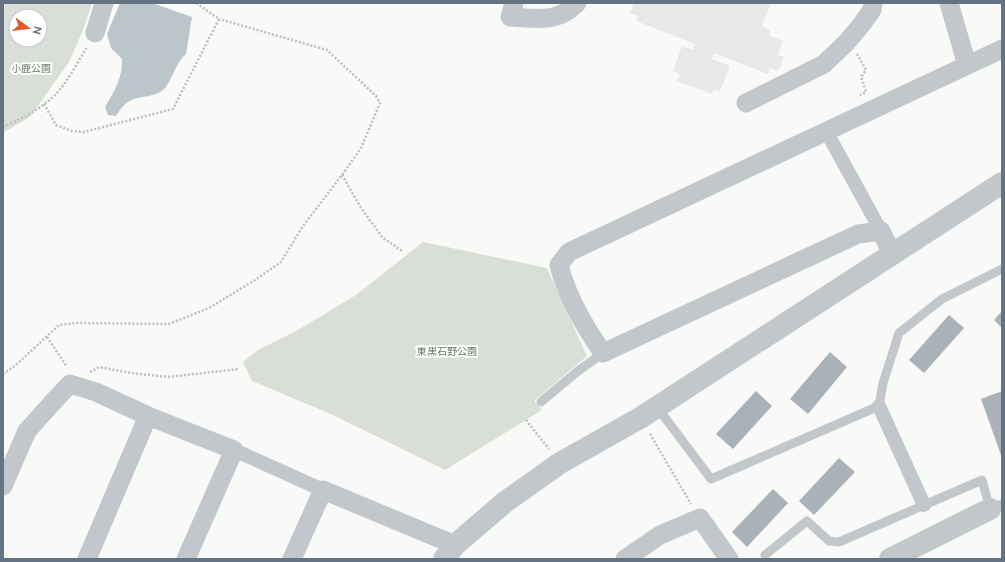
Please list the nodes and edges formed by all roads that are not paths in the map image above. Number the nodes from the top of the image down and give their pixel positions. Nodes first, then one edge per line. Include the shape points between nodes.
1 (104, 3) edge
2 (514, 3) edge
3 (577, 3) edge
4 (873, 3) edge
5 (949, 3) edge
6 (95, 32) road end
7 (1002, 49) edge
8 (967, 65) junction
9 (746, 103) dead end
10 (826, 131) junction
11 (1002, 183) edge
12 (881, 231) junction
13 (892, 254) junction
14 (1002, 269) edge
15 (603, 353) junction
16 (541, 402) dead end
17 (879, 406) junction
18 (649, 412) junction
19 (148, 416) junction
20 (234, 450) junction
21 (3, 486) edge
22 (323, 490) junction
23 (924, 505) junction
24 (996, 506) edge
25 (449, 552) edge
26 (765, 555) dead end
27 (87, 559) edge
28 (186, 559) edge
29 (292, 559) edge
30 (625, 559) edge
31 (729, 559) edge
32 (890, 559) edge

1 - 6 street
2 - 3 street via 510,17 553,18 569,11
4 - 9 street via 872,10 846,43 824,64
5 - 8 street
7 - 8 street
8 - 10 street
10 - 12 street
10 - 15 street via 569,252 559,265 564,284 586,328
11 - 13 street
12 - 13 street
12 - 15 street via 858,234
13 - 18 street
14 - 17 lane via 942,299 899,333 883,383
15 - 16 lane
17 - 18 lane via 711,479
17 - 23 street
18 - 25 street via 560,463 505,502
19 - 20 street
19 - 21 street via 96,392 70,384 27,431
19 - 27 street
20 - 22 street
20 - 28 street
22 - 25 street
22 - 29 street
23 - 24 lane via 982,480
23 - 26 lane via 839,542 829,541 807,521
24 - 32 street
30 - 31 street via 660,535 700,518

